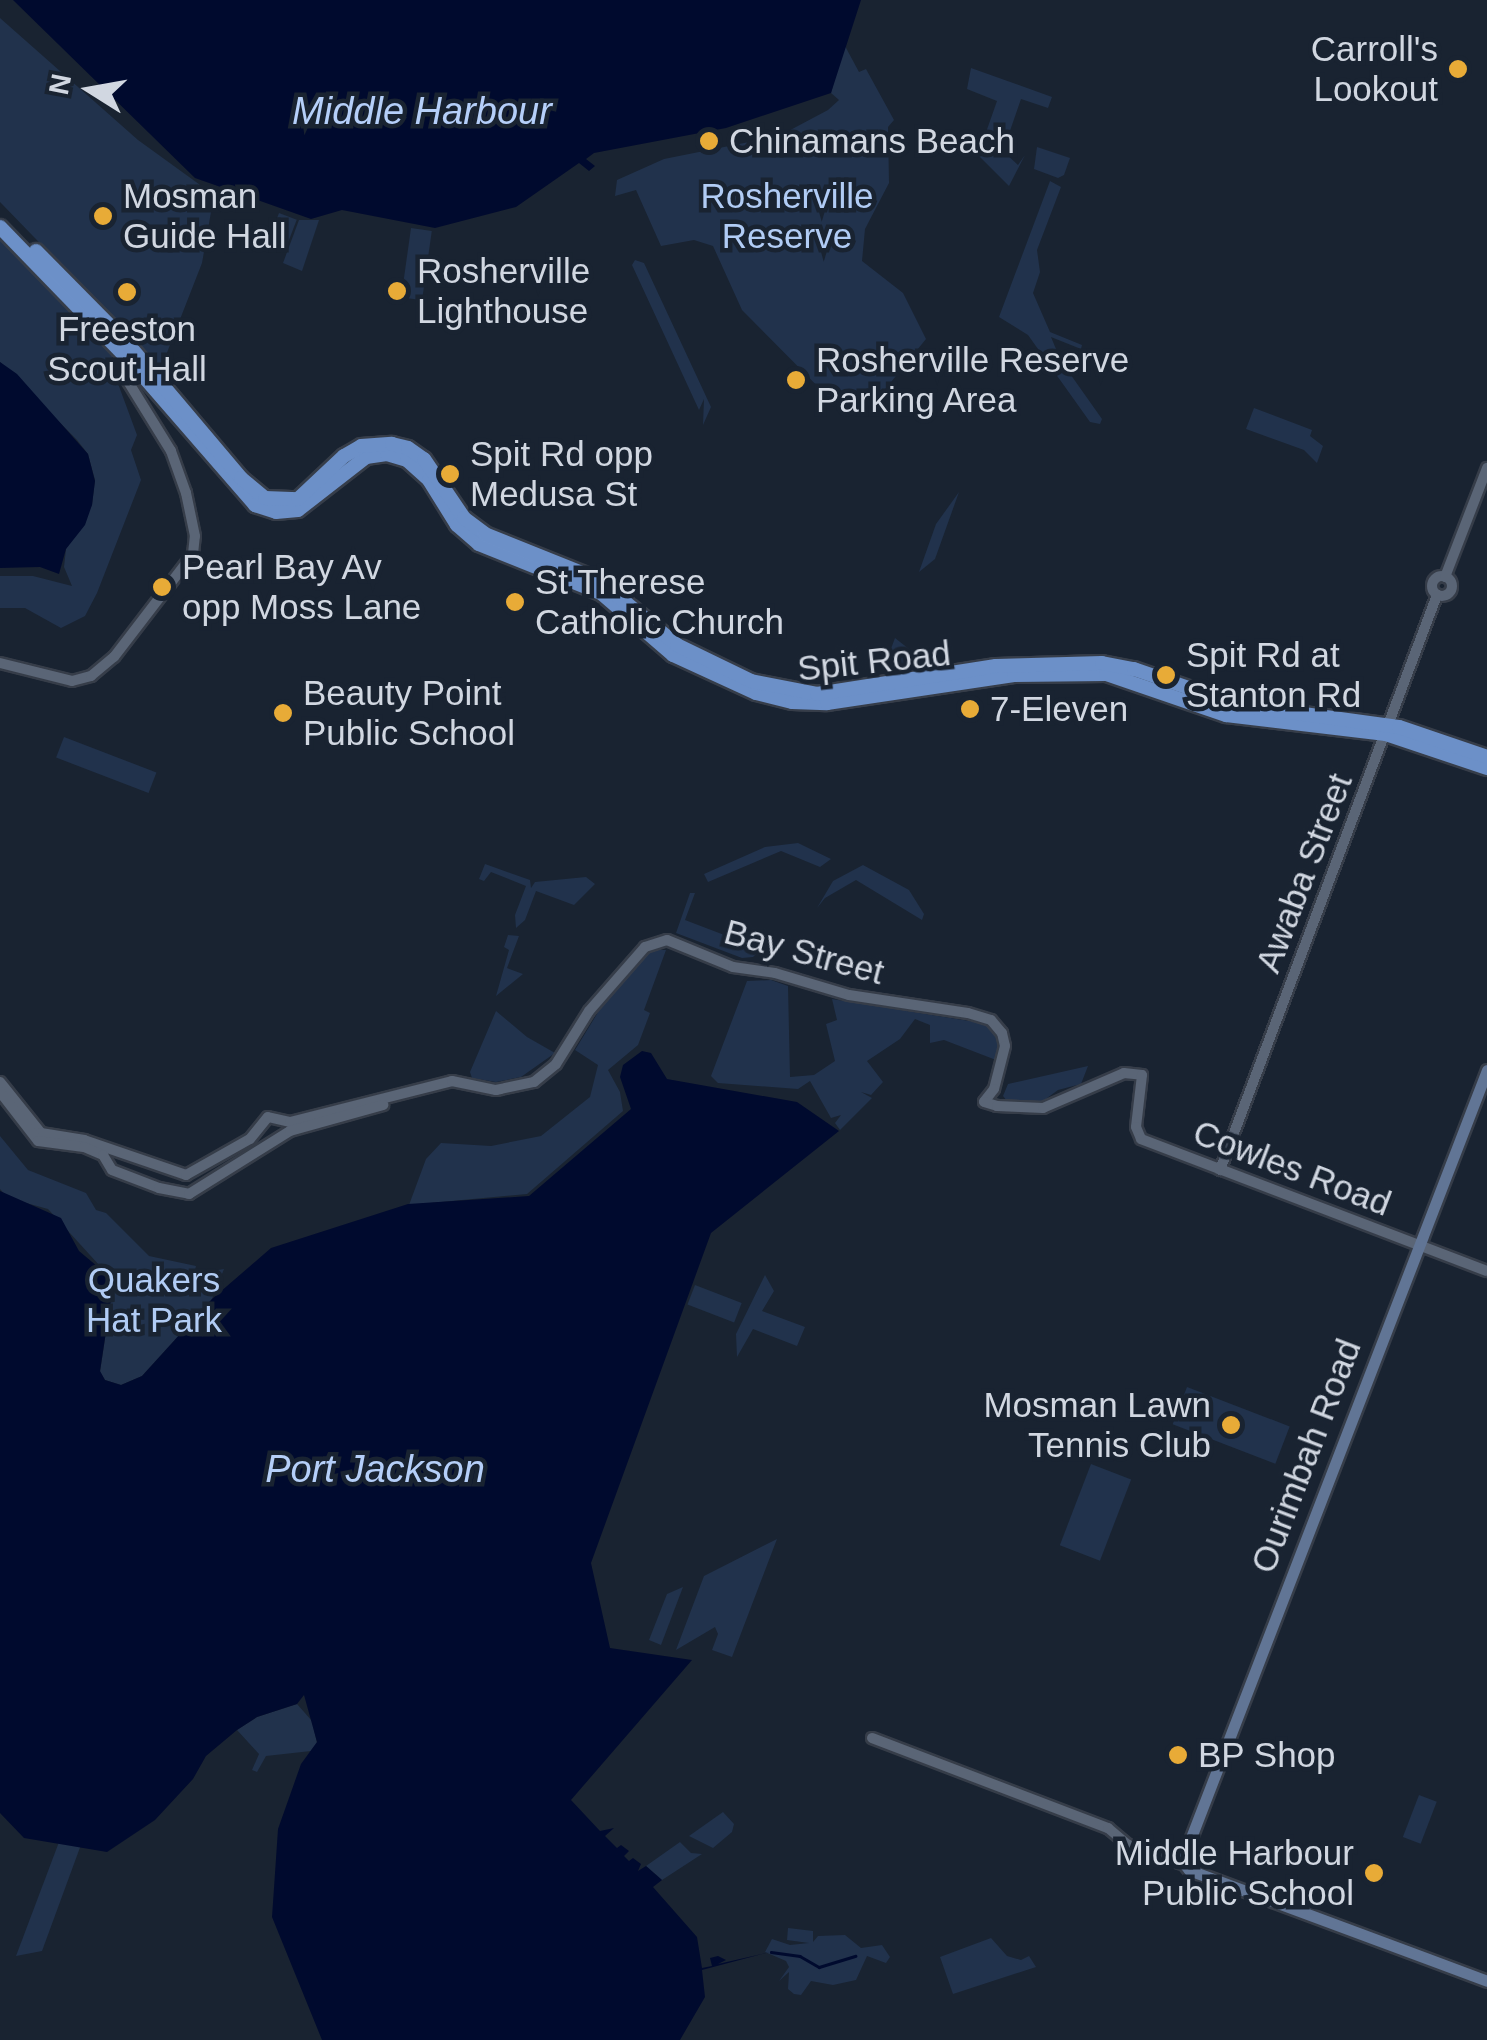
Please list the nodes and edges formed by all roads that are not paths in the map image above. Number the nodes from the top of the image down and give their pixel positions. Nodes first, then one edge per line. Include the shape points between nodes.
1 (0, 215) edge
2 (0, 227) edge
3 (130, 361) junction
4 (1487, 468) edge
5 (0, 663) edge
6 (1388, 729) junction
7 (1487, 757) edge
8 (1487, 768) edge
9 (1487, 1070) edge
10 (1142, 1074) joint
11 (0, 1082) edge
12 (460, 1083) junction
13 (0, 1092) edge
14 (1220, 1170) junction
15 (1418, 1245) junction
16 (1487, 1271) edge
17 (872, 1738) dead end
18 (1182, 1864) junction
19 (1487, 1982) edge

1 - 6 highway, Spit Road via 127,343 256,492 276,501 298,498 356,448 408,448 485,534 597,579 678,645 750,681 818,694 996,666 1102,664 1134,668 1250,708
2 - 3 highway, Spit Road
3 - 5 street via 126,378 171,452 186,493 193,554 101,670 72,681
3 - 6 highway, Spit Road via 255,505 298,510 366,456 406,460 479,544 601,593 674,655 756,693 827,703 1006,676 1095,673 1128,678 1226,715
4 - 6 street, Awaba Street via 1444,577 1450,590 1438,595
6 - 7 highway, Spit Road
6 - 8 highway, Spit Road
6 - 14 street, Awaba Street
9 - 15 main road, Ourimbah Road
10 - 12 street, Bay Street via 1127,1072 1043,1108 984,1102 994,1089 1004,1046 991,1020 732,968 667,940 645,946 589,1011 556,1064 534,1082 496,1090
10 - 14 street, Cowles Road via 1138,1136
11 - 12 street, Bay Street via 41,1133 84,1140 186,1175 250,1139 268,1117 290,1122
12 - 13 street, Bay Street via 290,1131 189,1194 112,1170 103,1154 84,1147 38,1141
14 - 15 street, Cowles Road
15 - 16 street, Cowles Road
15 - 18 main road, Ourimbah Road
17 - 18 street via 1108,1828 1128,1845
18 - 19 main road

